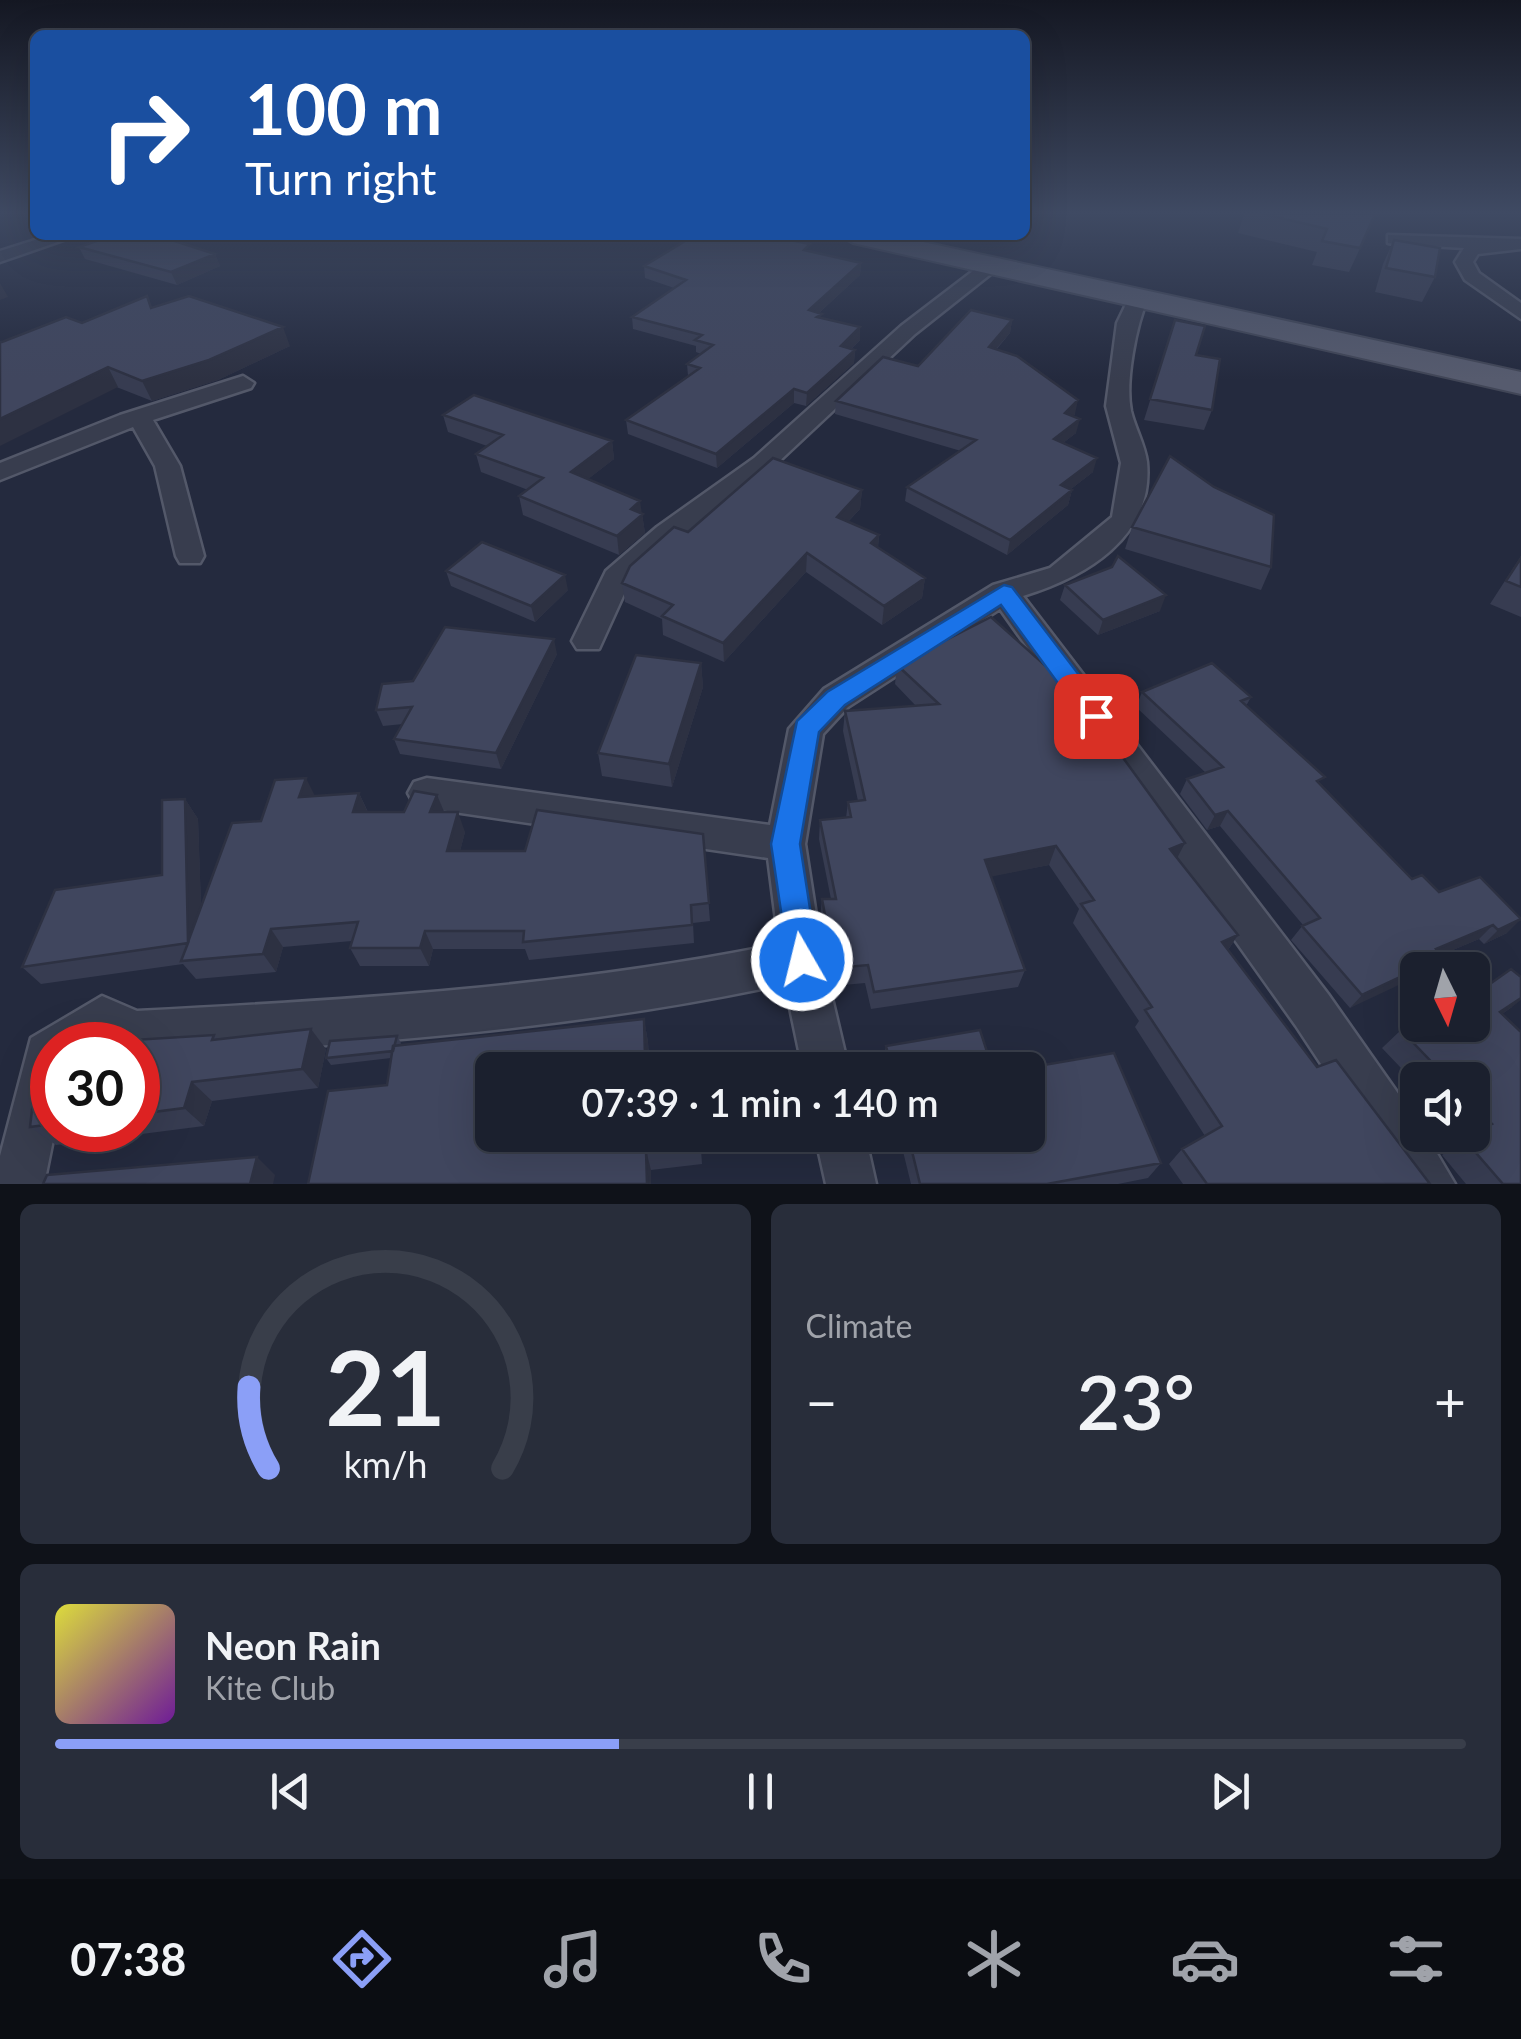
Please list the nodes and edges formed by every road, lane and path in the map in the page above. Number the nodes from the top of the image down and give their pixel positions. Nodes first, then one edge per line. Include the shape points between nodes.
1 (988, 269) edge
2 (1013, 269) edge
3 (1468, 269) edge
4 (1138, 298) junction
5 (1521, 313) edge
6 (243, 383) dead end
7 (1521, 383) edge
8 (138, 418) junction
9 (0, 472) edge
10 (190, 556) dead end
11 (1004, 592) junction
12 (588, 640) dead end
13 (427, 793) edge
14 (786, 844) junction
15 (802, 960) junction
16 (160, 1032) edge
17 (822, 1052) edge
18 (30, 1136) edge
19 (843, 1152) edge
20 (20, 1184) edge
21 (850, 1184) edge
22 (1430, 1184) edge

1 - 12 street via 908,330 763,463 616,578
2 - 4 main road
3 - 5 street
4 - 7 main road
4 - 11 street via 1127,323 1118,406 1134,463 1125,519 1060,575
6 - 8 street
8 - 9 street
8 - 10 street via 161,441 170,464 178,531
11 - 14 street via 836,698 806,728
11 - 22 street via 1312,1010
13 - 14 street
14 - 15 street
15 - 16 street via 706,982 488,1010
15 - 17 street
18 - 20 street
19 - 21 street

